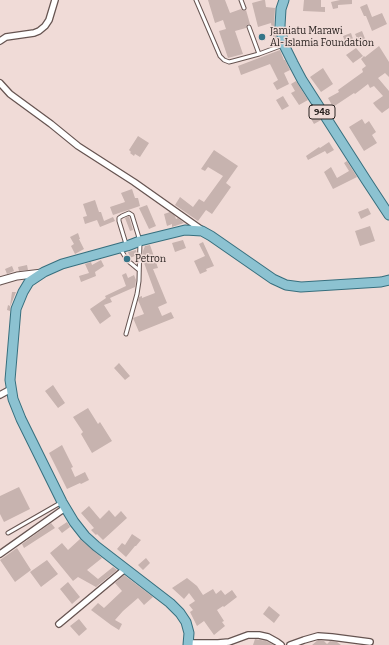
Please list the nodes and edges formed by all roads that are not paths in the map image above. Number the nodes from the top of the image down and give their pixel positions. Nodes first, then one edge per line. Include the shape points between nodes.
1 (56, 0) edge
2 (196, 0) edge
3 (241, 0) edge
4 (284, 0) edge
5 (244, 8) dead end
6 (249, 26) dead end
7 (0, 41) edge
8 (284, 45) junction
9 (259, 54) junction
10 (0, 83) edge
11 (389, 215) edge
12 (202, 231) junction
13 (140, 241) junction
14 (124, 247) junction
15 (138, 270) junction
16 (44, 272) junction
17 (389, 280) edge
18 (0, 281) edge
19 (126, 334) dead end
20 (11, 389) junction
21 (0, 394) edge
22 (63, 505) junction
23 (8, 533) dead end
24 (0, 554) edge
25 (125, 569) junction
26 (59, 624) dead end
27 (370, 642) dead end
28 (189, 644) edge
29 (281, 645) edge
30 (290, 645) edge

1 - 7 street via 49,20 40,31 6,37
2 - 9 lane via 224,60 233,62
3 - 5 lane
4 - 8 main road, 948 via 280,26
6 - 9 lane
8 - 9 lane
8 - 11 main road, 948 via 302,80
10 - 12 street via 10,94 78,146
12 - 13 main road via 185,230
12 - 17 main road via 286,285 301,287
13 - 14 main road
13 - 14 lane via 132,214 120,216
13 - 15 lane
14 - 15 lane via 127,260
14 - 16 main road via 62,264
15 - 19 lane via 138,288
16 - 18 street
16 - 20 main road via 29,282 16,309
20 - 21 street
20 - 22 main road via 21,419
22 - 23 lane
22 - 24 street
22 - 25 main road via 85,536
25 - 26 street
25 - 28 main road via 180,613 186,622
27 - 30 street via 318,636
28 - 29 street via 228,642 248,635 259,635

